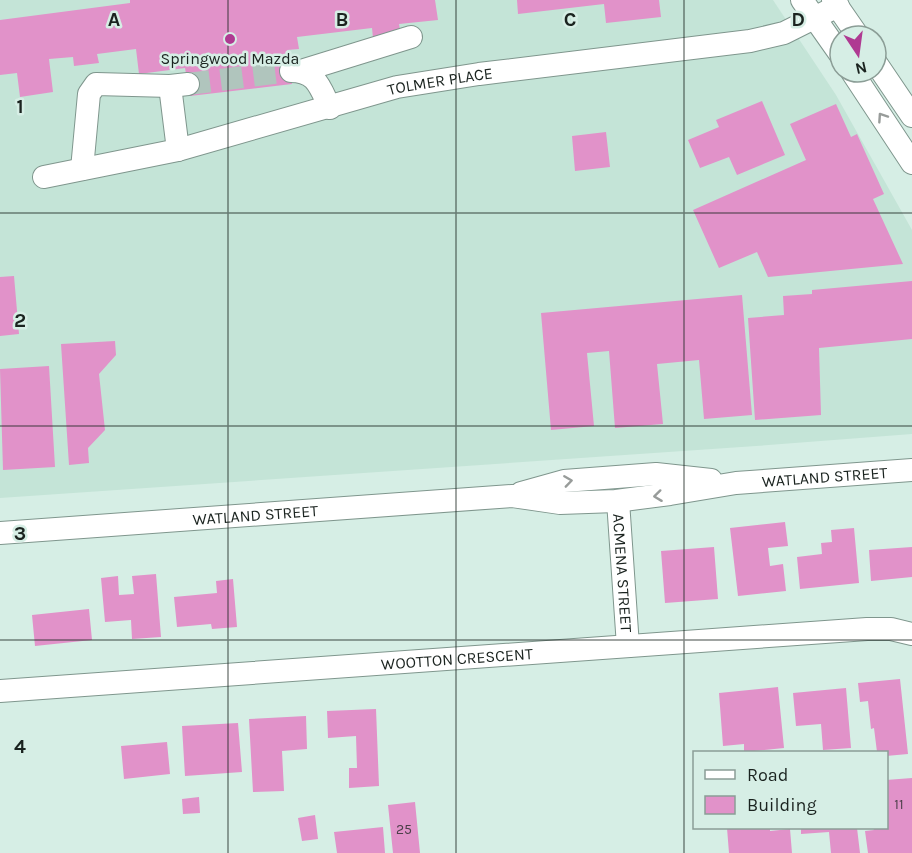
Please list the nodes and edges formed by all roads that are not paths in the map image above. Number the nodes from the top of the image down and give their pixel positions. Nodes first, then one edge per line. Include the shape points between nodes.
1 (836, 3) edge
2 (808, 8) edge
3 (850, 24) edge
4 (411, 37) dead end
5 (828, 37) edge
6 (888, 81) edge
7 (860, 84) edge
8 (330, 108) junction
9 (912, 116) edge
10 (178, 150) junction
11 (912, 163) edge
12 (82, 170) junction
13 (44, 177) dead end
14 (912, 470) edge
15 (736, 483) junction
16 (512, 496) junction
17 (618, 501) junction
18 (0, 533) edge
19 (912, 634) edge
20 (628, 646) junction
21 (0, 691) edge

1 - 2 street, TOLMER PLACE
1 - 3 street
2 - 5 street
2 - 8 street, TOLMER PLACE via 784,33 750,41 397,87
4 - 8 street via 296,71 316,78
6 - 9 street
11 -> 7 street
8 - 10 street, TOLMER PLACE
10 - 12 street, TOLMER PLACE
10 - 12 street via 179,85 96,84 89,94
12 - 13 street, TOLMER PLACE
14 - 15 street, WATLAND STREET
16 -> 15 street, WATLAND STREET via 564,481 656,474
15 -> 17 street, WATLAND STREET
16 - 17 street, WATLAND STREET via 560,502
16 - 18 street, WATLAND STREET
17 - 20 street, ACMENA STREET
19 - 20 street, WOOTTON CRESCENT via 867,629
20 - 21 street, WOOTTON CRESCENT

